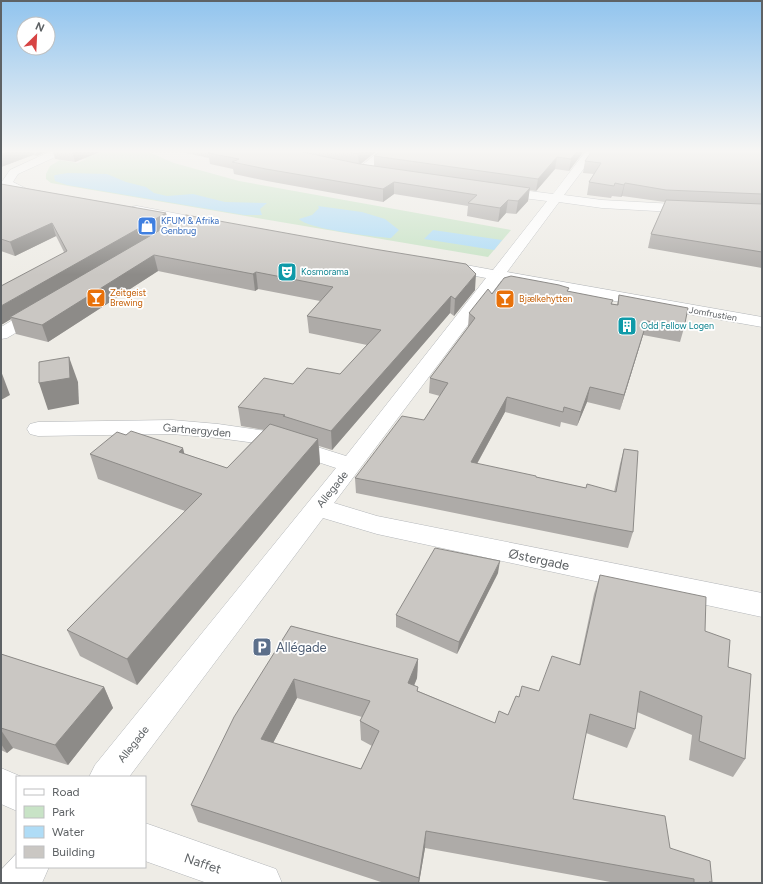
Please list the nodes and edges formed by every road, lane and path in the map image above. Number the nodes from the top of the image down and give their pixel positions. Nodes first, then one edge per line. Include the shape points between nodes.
1 (27, 192) edge
2 (46, 192) edge
3 (511, 192) edge
4 (560, 192) edge
5 (555, 199) junction
6 (123, 208) edge
7 (702, 210) edge
8 (192, 220) junction
9 (223, 226) edge
10 (171, 232) edge
11 (427, 263) edge
12 (497, 276) junction
13 (56, 302) edge
14 (762, 322) edge
15 (1, 334) edge
16 (38, 429) dead end
17 (351, 465) junction
18 (317, 507) junction
19 (762, 605) edge
20 (108, 776) edge
21 (1, 786) edge
22 (16, 792) edge
23 (146, 842) edge
24 (29, 868) edge
25 (16, 883) edge
26 (262, 883) edge

1 - 2 street via 49,194
3 - 5 street
4 - 5 street, Allegade
5 - 7 street via 634,207
5 - 12 street, Allegade
6 - 8 street
8 - 9 street
8 - 10 street
11 - 12 street, Jomfrustien
12 - 14 street, Jomfrustien
12 - 17 street, Allegade
13 - 15 street
16 - 17 street, Gartnergyden via 172,427 218,431 266,438
17 - 18 street, Allegade
18 - 19 street, Østergade via 377,525
18 - 20 street, Allegade
21 - 22 street
23 - 26 street, Naffet
24 - 25 street

